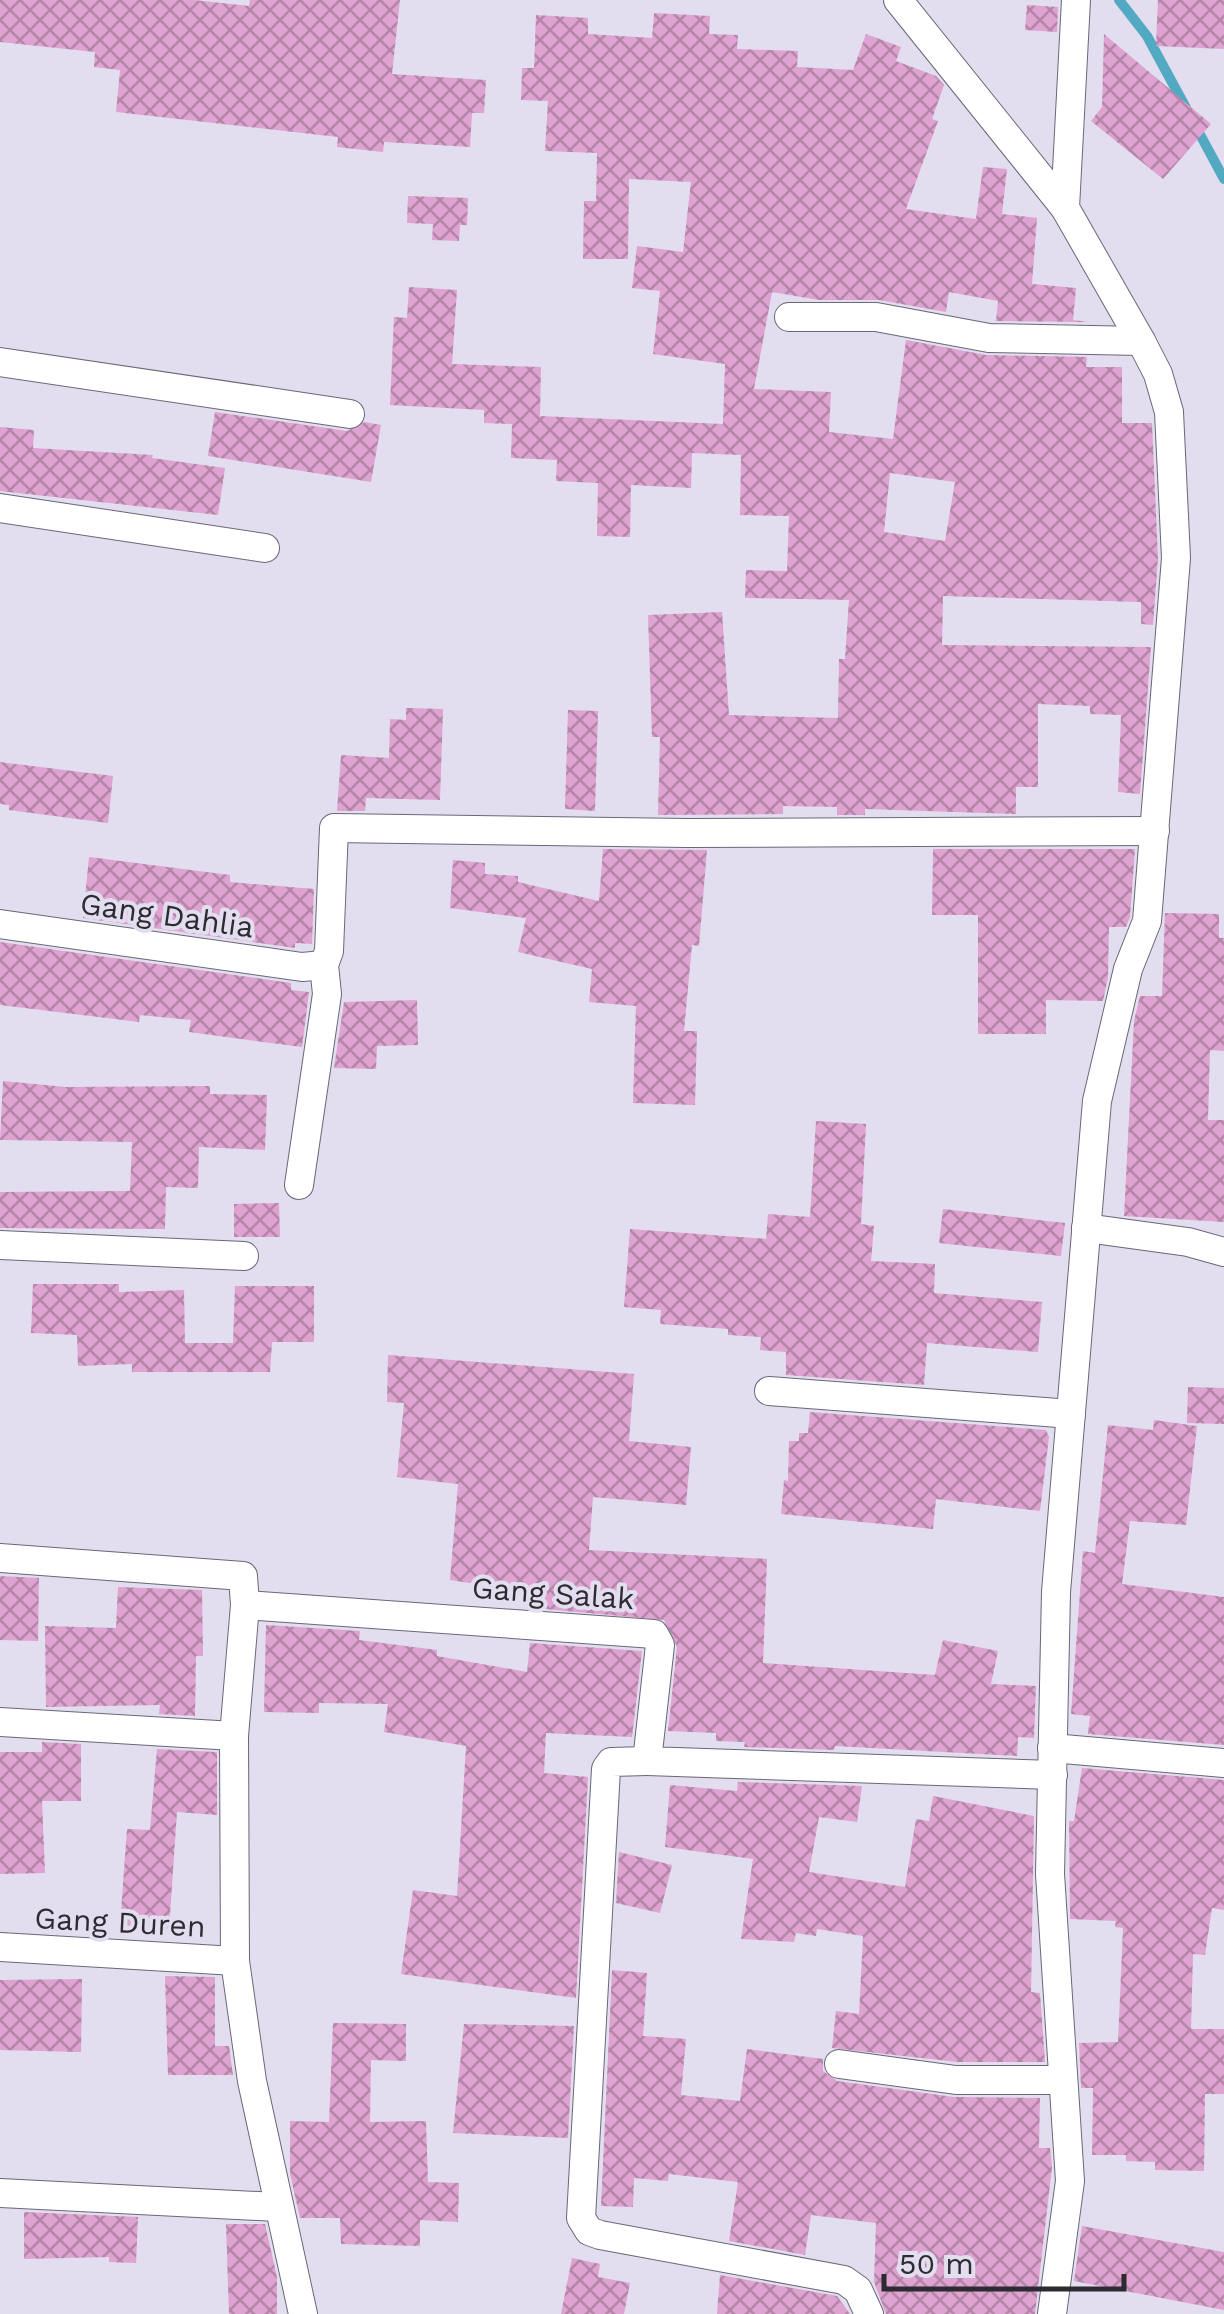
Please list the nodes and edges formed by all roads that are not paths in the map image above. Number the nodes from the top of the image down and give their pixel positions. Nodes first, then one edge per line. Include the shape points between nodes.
1 (898, 0) edge
2 (1076, 0) edge
3 (1066, 208) junction
4 (788, 317) dead end
5 (1141, 341) junction
6 (0, 362) edge
7 (350, 414) dead end
8 (0, 508) edge
9 (265, 548) dead end
10 (1155, 831) junction
11 (0, 924) edge
12 (324, 965) junction
13 (299, 1185) dead end
14 (1086, 1228) junction
15 (0, 1245) edge
16 (1224, 1252) edge
17 (244, 1256) dead end
18 (770, 1391) dead end
19 (1071, 1414) junction
20 (0, 1558) edge
21 (245, 1605) junction
22 (0, 1722) edge
23 (234, 1736) junction
24 (647, 1761) junction
25 (1052, 1761) junction
26 (1224, 1762) edge
27 (0, 1947) edge
28 (235, 1962) junction
29 (839, 2064) dead end
30 (1062, 2080) junction
31 (0, 2192) edge
32 (277, 2207) junction
33 (303, 2314) edge
34 (869, 2314) edge
35 (1052, 2314) edge

1 - 3 street
2 - 3 street
3 - 5 street
4 - 5 street via 876,317 989,338
5 - 10 street via 1169,412 1176,558
6 - 7 street
8 - 9 street
10 - 12 street via 342,826 332,838
10 - 14 street via 1147,921 1128,969 1097,1102
11 - 12 street, Gang Dahlia
12 - 13 street via 327,994
14 - 16 street
14 - 19 street
15 - 17 street
18 - 19 street
19 - 25 street via 1056,1592
20 - 21 street via 230,1571 243,1576
21 - 23 street
21 - 24 street, Gang Salak via 654,1634 660,1644
22 - 23 street
23 - 28 street
24 - 25 street
24 - 34 street via 611,1762 606,1769 582,2218 600,2236 844,2280 858,2290
25 - 26 street
25 - 30 street via 1050,1874
27 - 28 street, Gang Duren
28 - 32 street
29 - 30 street via 956,2080
30 - 35 street via 1070,2181
31 - 32 street
32 - 33 street

